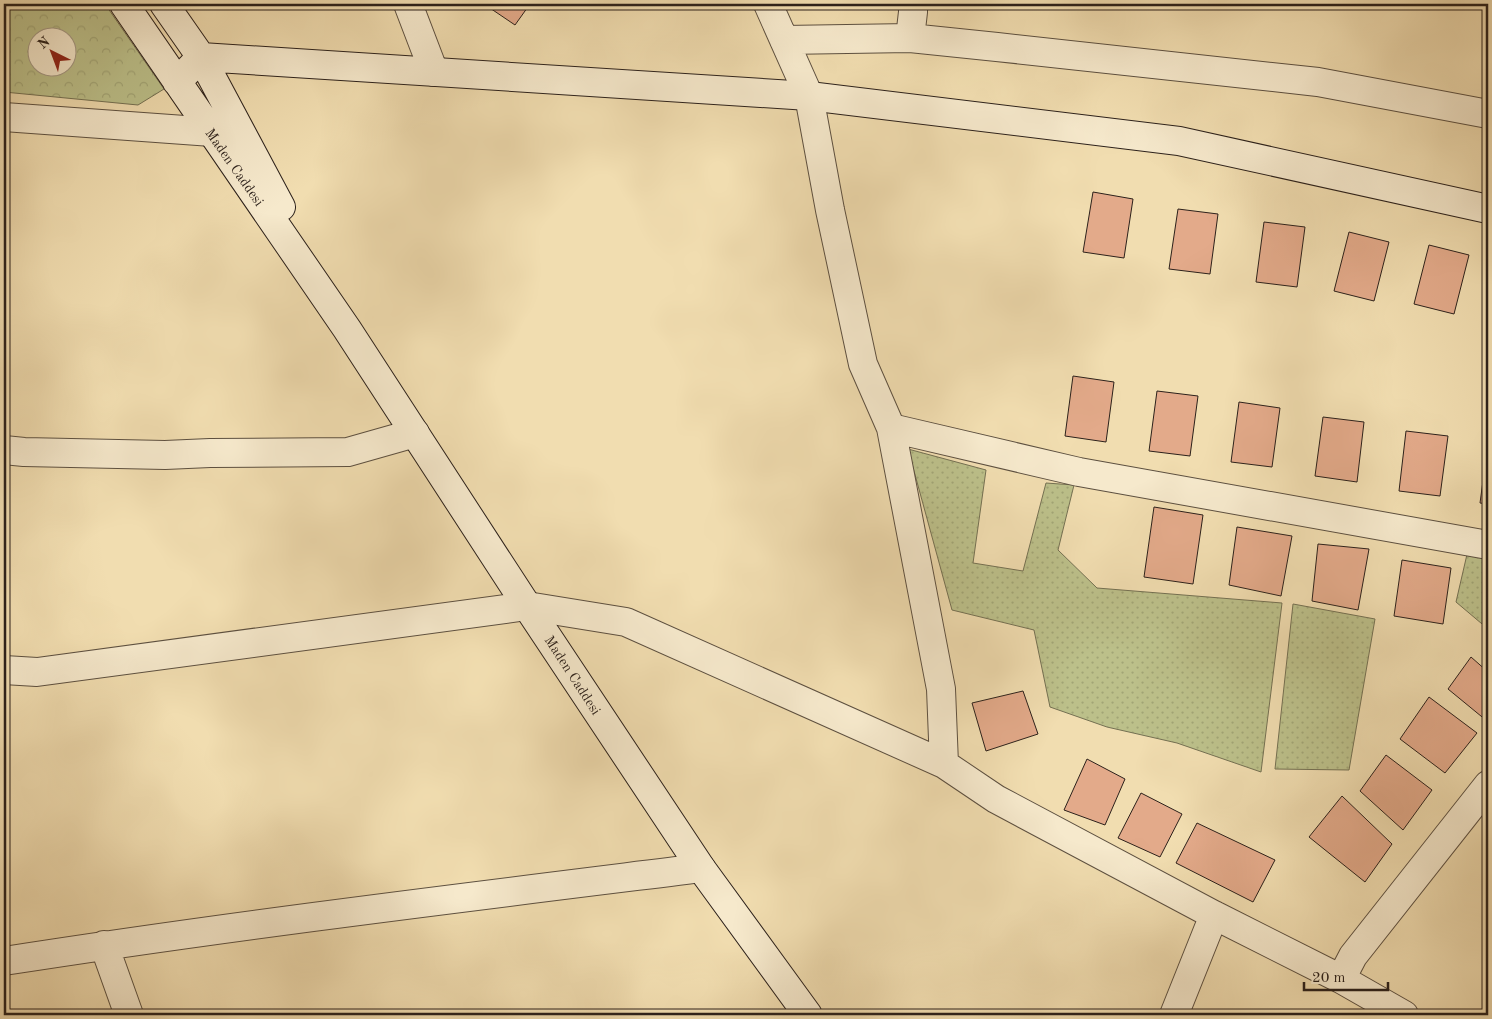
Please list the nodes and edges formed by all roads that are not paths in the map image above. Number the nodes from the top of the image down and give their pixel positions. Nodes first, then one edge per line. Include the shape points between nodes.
1 (124, 4) edge
2 (164, 4) edge
3 (408, 4) edge
4 (768, 4) edge
5 (913, 4) edge
6 (910, 38) junction
7 (784, 40) junction
8 (201, 57) junction
9 (434, 72) junction
10 (177, 82) junction
11 (809, 96) junction
12 (1488, 114) edge
13 (4, 117) edge
14 (212, 132) junction
15 (1488, 209) edge
16 (347, 329) junction
17 (891, 428) junction
18 (414, 433) junction
19 (4, 450) edge
20 (1488, 545) edge
21 (527, 606) junction
22 (4, 670) edge
23 (944, 764) junction
24 (1488, 785) edge
25 (701, 868) junction
26 (1214, 915) junction
27 (104, 946) junction
28 (4, 962) edge
29 (1341, 979) junction
30 (129, 1015) edge
31 (808, 1015) edge
32 (1174, 1015) edge
33 (1404, 1015) edge

1 - 10 street, Maden Caddesi
2 - 8 street, Maden Caddesi
3 - 9 street
4 - 7 street
5 - 6 street
6 - 7 street
6 - 12 street via 1318,82
7 - 11 street
8 - 9 street
8 - 10 street
8 - 16 street, Maden Caddesi
9 - 11 street
10 - 14 street, Maden Caddesi
11 - 15 street via 1179,141
11 - 17 street via 863,364
13 - 14 street
14 - 16 street, Maden Caddesi
16 - 18 street, Maden Caddesi
17 - 20 street via 1079,472
17 - 23 street via 941,690
18 - 19 street via 348,452 165,455
18 - 21 street, Maden Caddesi
21 - 22 street via 37,672
21 - 23 street via 626,622
21 - 25 street, Maden Caddesi
23 - 26 street via 996,799
24 - 29 street via 1353,956
25 - 27 street
25 - 31 street, Maden Caddesi
26 - 29 street
26 - 32 street
27 - 28 street
27 - 30 street
29 - 33 street

